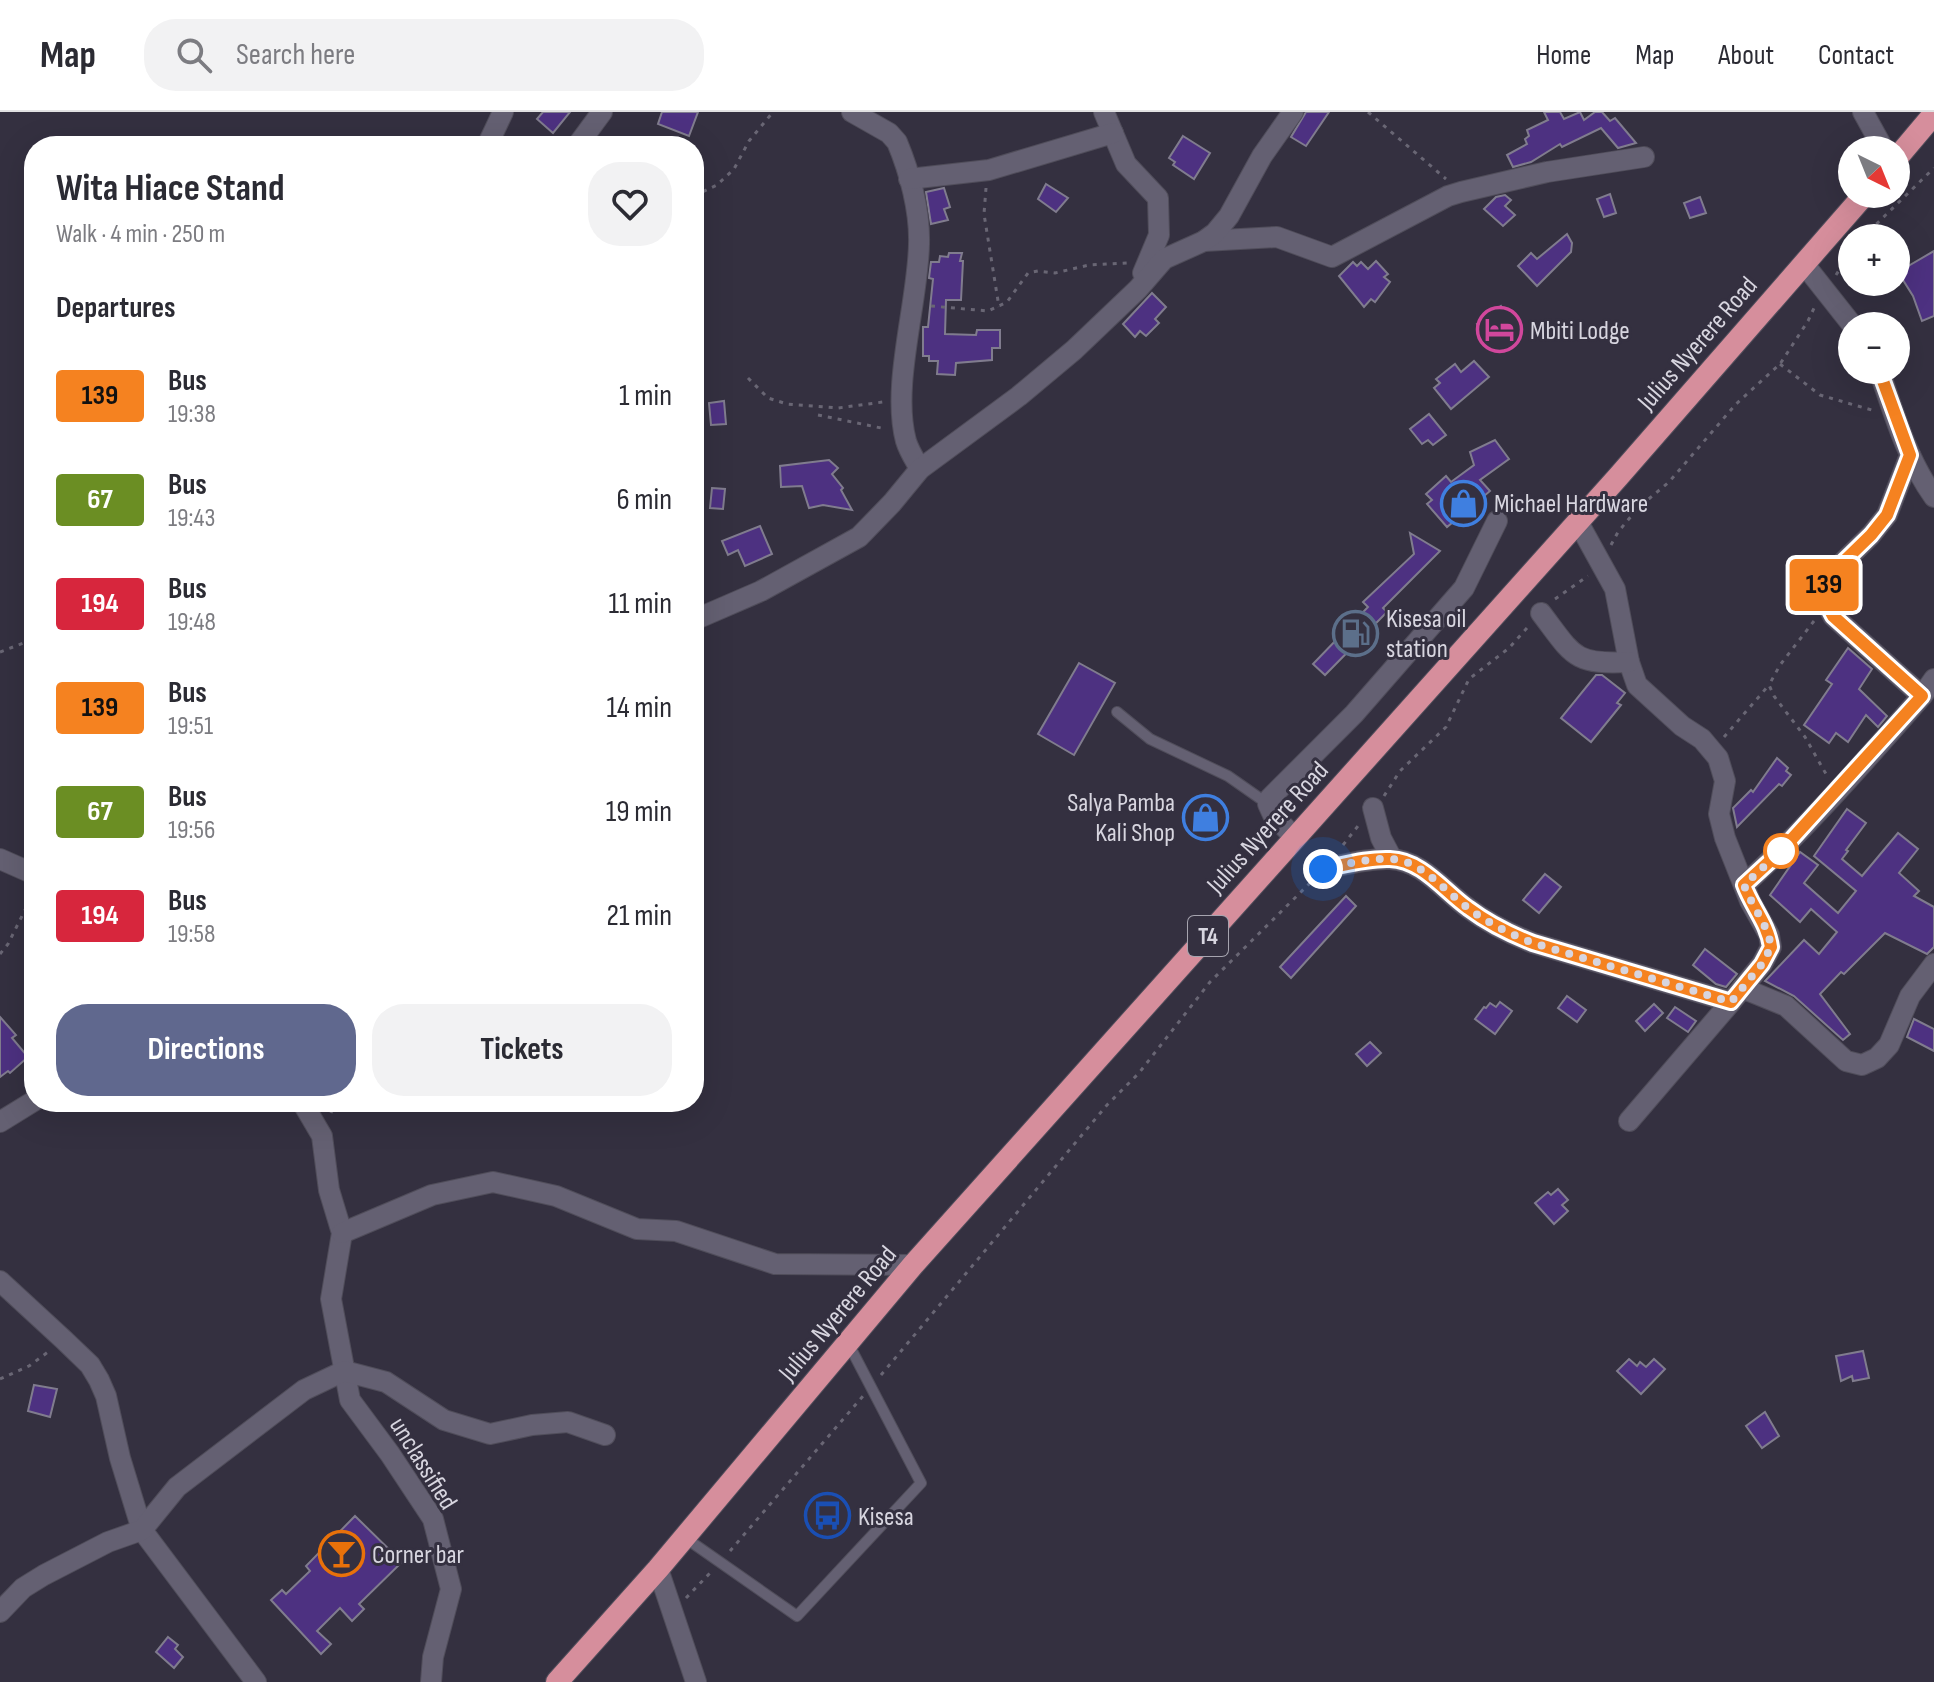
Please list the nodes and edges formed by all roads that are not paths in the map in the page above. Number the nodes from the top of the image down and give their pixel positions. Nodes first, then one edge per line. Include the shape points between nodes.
1 (503, 112) edge
2 (602, 112) edge
3 (852, 112) edge
4 (1104, 112) edge
5 (1293, 112) edge
6 (1863, 112) edge
7 (1934, 114) edge
8 (1113, 133) junction
9 (492, 136) edge
10 (584, 136) edge
11 (1876, 136) edge
12 (1910, 142) edge
13 (1644, 157) dead end
14 (909, 179) junction
15 (1853, 208) edge
16 (1204, 241) junction
17 (1804, 264) junction
18 (1138, 289) junction
19 (1842, 312) edge
20 (1884, 384) edge
21 (1910, 455) junction
22 (920, 469) junction
23 (1934, 497) edge
24 (1497, 521) dead end
25 (1578, 522) junction
26 (1541, 613) dead end
27 (704, 616) edge
28 (1629, 662) junction
29 (1928, 688) edge
30 (1117, 712) dead end
31 (1268, 804) junction
32 (1373, 808) road end
33 (1295, 838) junction
34 (0, 859) edge
35 (1392, 859) junction
36 (1323, 869) road end
37 (24, 870) edge
38 (1744, 885) junction
39 (1934, 964) edge
40 (1737, 995) junction
41 (24, 1107) edge
42 (308, 1112) edge
43 (1629, 1121) dead end
44 (0, 1122) edge
45 (342, 1233) junction
46 (913, 1265) junction
47 (0, 1281) edge
48 (848, 1343) junction
49 (344, 1371) junction
50 (605, 1435) dead end
51 (142, 1530) junction
52 (684, 1537) junction
53 (658, 1569) junction
54 (0, 1612) edge
55 (256, 1682) edge
56 (431, 1682) edge
57 (557, 1682) edge
58 (696, 1682) edge

1 - 9 street
2 - 10 street
3 - 14 street via 897,142
4 - 8 street
5 - 16 street via 1229,216
6 - 11 street
7 - 12 highway
8 - 14 street via 989,170
8 - 18 street via 1126,164 1158,198 1159,235
13 - 16 street via 1461,192 1332,257 1277,237
14 - 22 street via 919,242 901,410 907,445
15 - 17 highway, Julius Nyerere Road / T4
16 - 18 street via 1164,259
17 - 19 street
17 - 25 highway, Julius Nyerere Road / T4
18 - 22 street via 1019,396
20 - 21 street
21 - 23 street
21 - 29 street via 1887,515 1833,572 1822,595 1833,616
22 - 27 street via 859,537
24 - 31 street via 1464,588
25 - 28 street via 1615,589
25 - 33 highway, Julius Nyerere Road / T4
26 - 28 street via 1572,654 1606,664
28 - 38 street via 1637,685 1650,699 1714,751 1725,781 1719,814
29 - 38 street
30 - 31 lane via 1150,739 1228,776
31 - 33 street
32 - 35 street
33 - 46 highway, Julius Nyerere Road / T4
34 - 37 street
35 - 36 street
35 - 40 street via 1425,872 1507,933
38 - 40 street via 1771,947
39 - 40 street via 1910,996 1889,1045 1862,1065 1846,1061 1786,1006
40 - 43 street
41 - 44 street
42 - 45 street via 322,1136 329,1190
45 - 46 street via 432,1195 493,1182 556,1196 637,1229 676,1231 775,1264
45 - 49 street, unclassified via 331,1299
46 - 48 highway, Julius Nyerere Road / T4
47 - 51 street via 90,1365 106,1396
48 - 52 highway, Julius Nyerere Road / T4
48 - 52 lane via 921,1483 797,1616
49 - 50 street via 386,1382 444,1420 490,1434 568,1422
49 - 51 street via 304,1390 177,1487
49 - 56 street, unclassified via 350,1400 433,1519 451,1589
51 - 54 street via 44,1575
51 - 55 street
52 - 53 highway, Julius Nyerere Road / T4
53 - 57 highway, Julius Nyerere Road / T4
53 - 58 street

